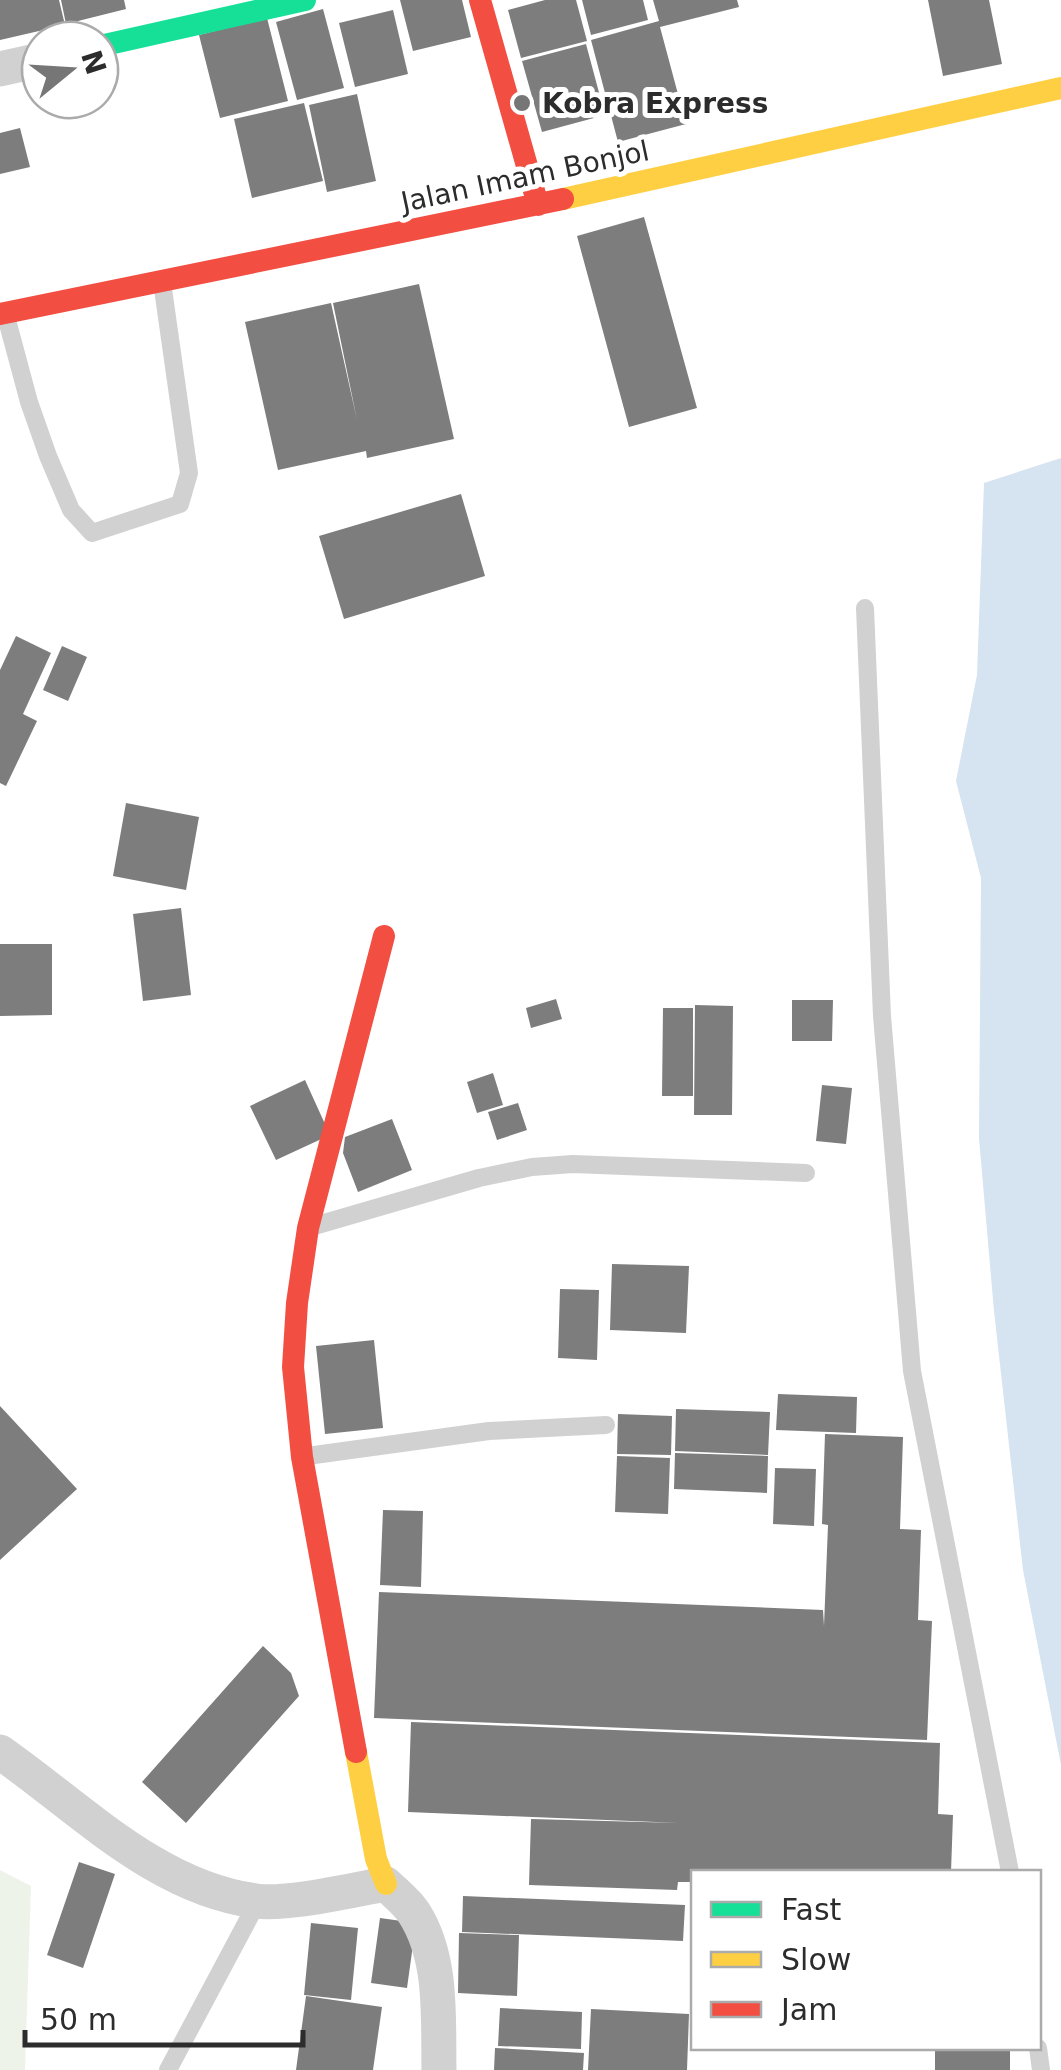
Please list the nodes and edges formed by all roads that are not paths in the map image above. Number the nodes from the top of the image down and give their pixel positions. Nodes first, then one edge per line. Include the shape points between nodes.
1 (305, 0) edge
2 (480, 0) edge
3 (120, 42) edge
4 (1061, 88) edge
5 (538, 205) junction
6 (162, 283) junction
7 (3, 313) edge
8 (864, 608) dead end
9 (384, 936) dead end
10 (806, 1173) dead end
11 (308, 1228) junction
12 (606, 1425) dead end
13 (302, 1457) junction
14 (0, 1752) edge
15 (1010, 1870) edge
16 (386, 1884) junction
17 (258, 1901) junction
18 (168, 2070) edge
19 (439, 2070) edge

1 - 3 street
2 - 5 street
4 - 5 street, Jalan Imam Bonjol
5 - 6 street, Jalan Imam Bonjol
6 - 7 street, Jalan Imam Bonjol
6 - 7 lane via 188,473 180,504 92,534 71,510 48,456
8 - 15 lane via 882,1016 912,1370
9 - 11 street
10 - 11 lane via 532,1168
11 - 13 street via 293,1367
12 - 13 lane via 472,1432
13 - 16 street
14 - 17 street via 152,1864
16 - 17 street
16 - 19 street via 412,1910 429,1942
17 - 18 lane

